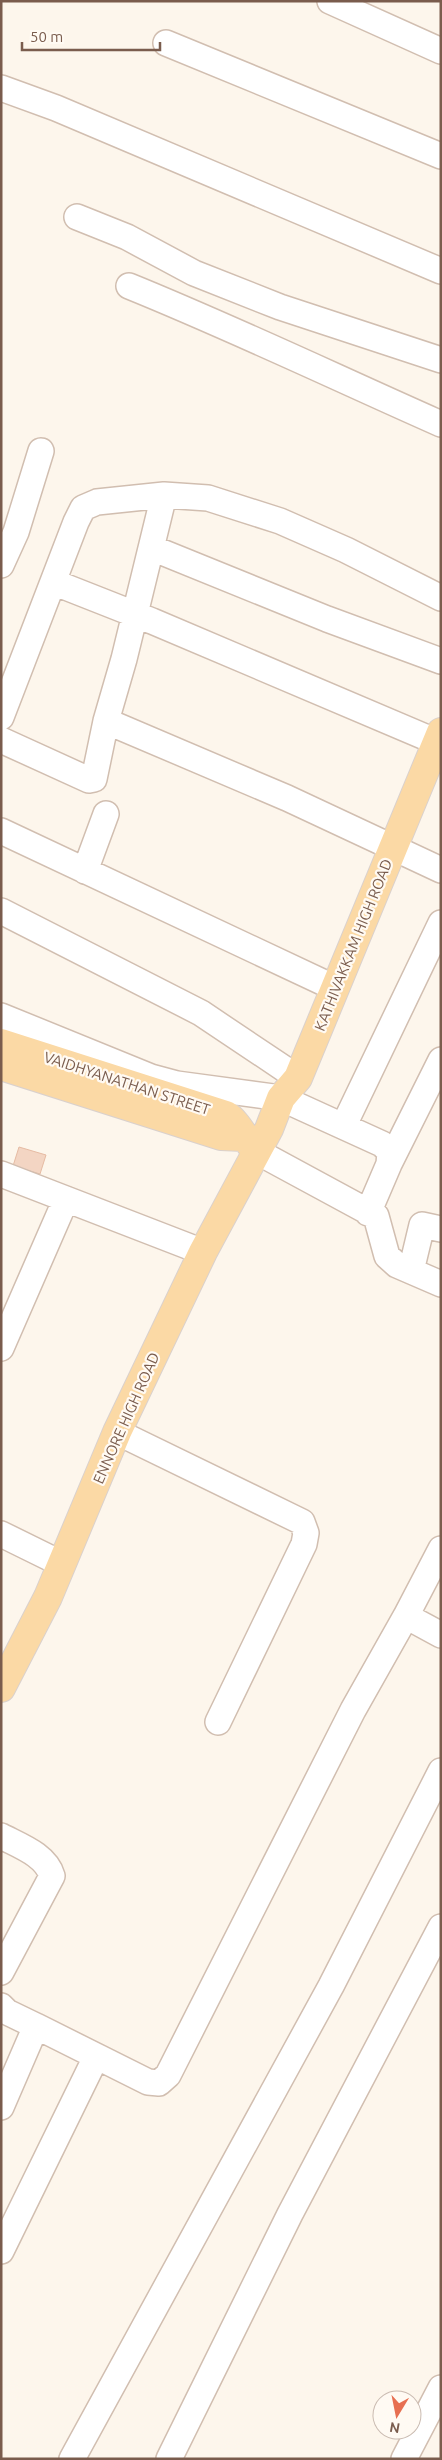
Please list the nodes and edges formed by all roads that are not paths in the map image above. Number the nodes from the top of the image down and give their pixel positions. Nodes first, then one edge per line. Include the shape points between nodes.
1 (330, 1) edge
2 (166, 43) dead end
3 (441, 51) edge
4 (1, 88) edge
5 (441, 156) edge
6 (77, 217) dead end
7 (441, 271) edge
8 (129, 286) dead end
9 (441, 360) edge
10 (441, 424) edge
11 (40, 451) dead end
12 (164, 495) junction
13 (152, 548) junction
14 (1, 565) edge
15 (53, 582) junction
16 (441, 598) edge
17 (135, 615) junction
18 (441, 661) edge
19 (1, 717) edge
20 (106, 721) junction
21 (439, 737) edge
22 (1, 740) edge
23 (106, 814) dead end
24 (1, 831) edge
25 (392, 849) junction
26 (441, 870) edge
27 (84, 871) junction
28 (1, 911) edge
29 (441, 922) edge
30 (335, 988) junction
31 (1, 1016) edge
32 (1, 1043) edge
33 (441, 1060) edge
34 (1, 1066) edge
35 (290, 1088) junction
36 (344, 1125) junction
37 (249, 1144) junction
38 (389, 1164) junction
39 (1, 1174) edge
40 (66, 1199) junction
41 (368, 1213) junction
42 (441, 1229) edge
43 (202, 1252) junction
44 (411, 1271) junction
45 (441, 1284) edge
46 (1, 1348) edge
47 (117, 1432) junction
48 (1, 1534) edge
49 (441, 1549) edge
50 (62, 1564) junction
51 (406, 1616) junction
52 (441, 1634) edge
53 (1, 1688) edge
54 (218, 1722) dead end
55 (441, 1771) edge
56 (1, 1836) edge
57 (441, 1926) edge
58 (1, 1972) edge
59 (3, 2014) edge
60 (36, 2026) junction
61 (96, 2057) junction
62 (1, 2107) edge
63 (1, 2251) edge
64 (441, 2388) edge
65 (72, 2459) edge
66 (170, 2459) edge
67 (404, 2459) edge

1 - 3 street
2 - 5 street
4 - 7 street via 56,108
6 - 9 street via 126,237 194,273 254,297
8 - 10 street via 218,322
11 - 14 street via 16,532
12 - 13 street
12 - 15 street via 97,502 83,508
12 - 16 street via 208,498 280,521
13 - 17 street
13 - 18 street
15 - 17 street
15 - 19 street
17 - 20 street
17 - 21 street
20 - 22 street via 94,779 89,780
20 - 25 street via 287,798
21 - 25 main road, KATHIVAKKAM HIGH ROAD
23 - 27 street
24 - 27 street
25 - 26 street
25 - 30 main road, KATHIVAKKAM HIGH ROAD
27 - 30 street
28 - 35 street via 201,1013
29 - 36 street
30 - 35 main road, KATHIVAKKAM HIGH ROAD
31 - 35 street via 151,1077 177,1084
32 - 37 main road, VAIDHYANATHAN STREET via 226,1115 235,1122
33 - 38 street
34 - 37 main road, VAIDHYANATHAN STREET
35 - 36 street
35 - 37 main road, KATHIVAKKAM HIGH ROAD via 269,1129
36 - 38 street via 382,1144 390,1152
37 - 41 street
37 - 43 main road, ENNORE HIGH ROAD
38 - 41 street
39 - 40 street
40 - 43 street
40 - 46 street
41 - 44 street via 376,1216 387,1256
42 - 44 street via 422,1225
43 - 47 main road, ENNORE HIGH ROAD
44 - 45 street
47 - 50 main road, ENNORE HIGH ROAD
47 - 54 street via 302,1522 304,1527 304,1544
48 - 50 street
49 - 51 street
50 - 53 main road, ENNORE HIGH ROAD
51 - 52 street
51 - 61 street via 353,1710 168,2075 160,2083 148,2082
55 - 65 street via 331,1986
56 - 58 street via 42,1859 52,1876
57 - 66 street via 290,2214
59 - 60 street
60 - 61 street
60 - 62 street
61 - 63 street
64 - 67 street

